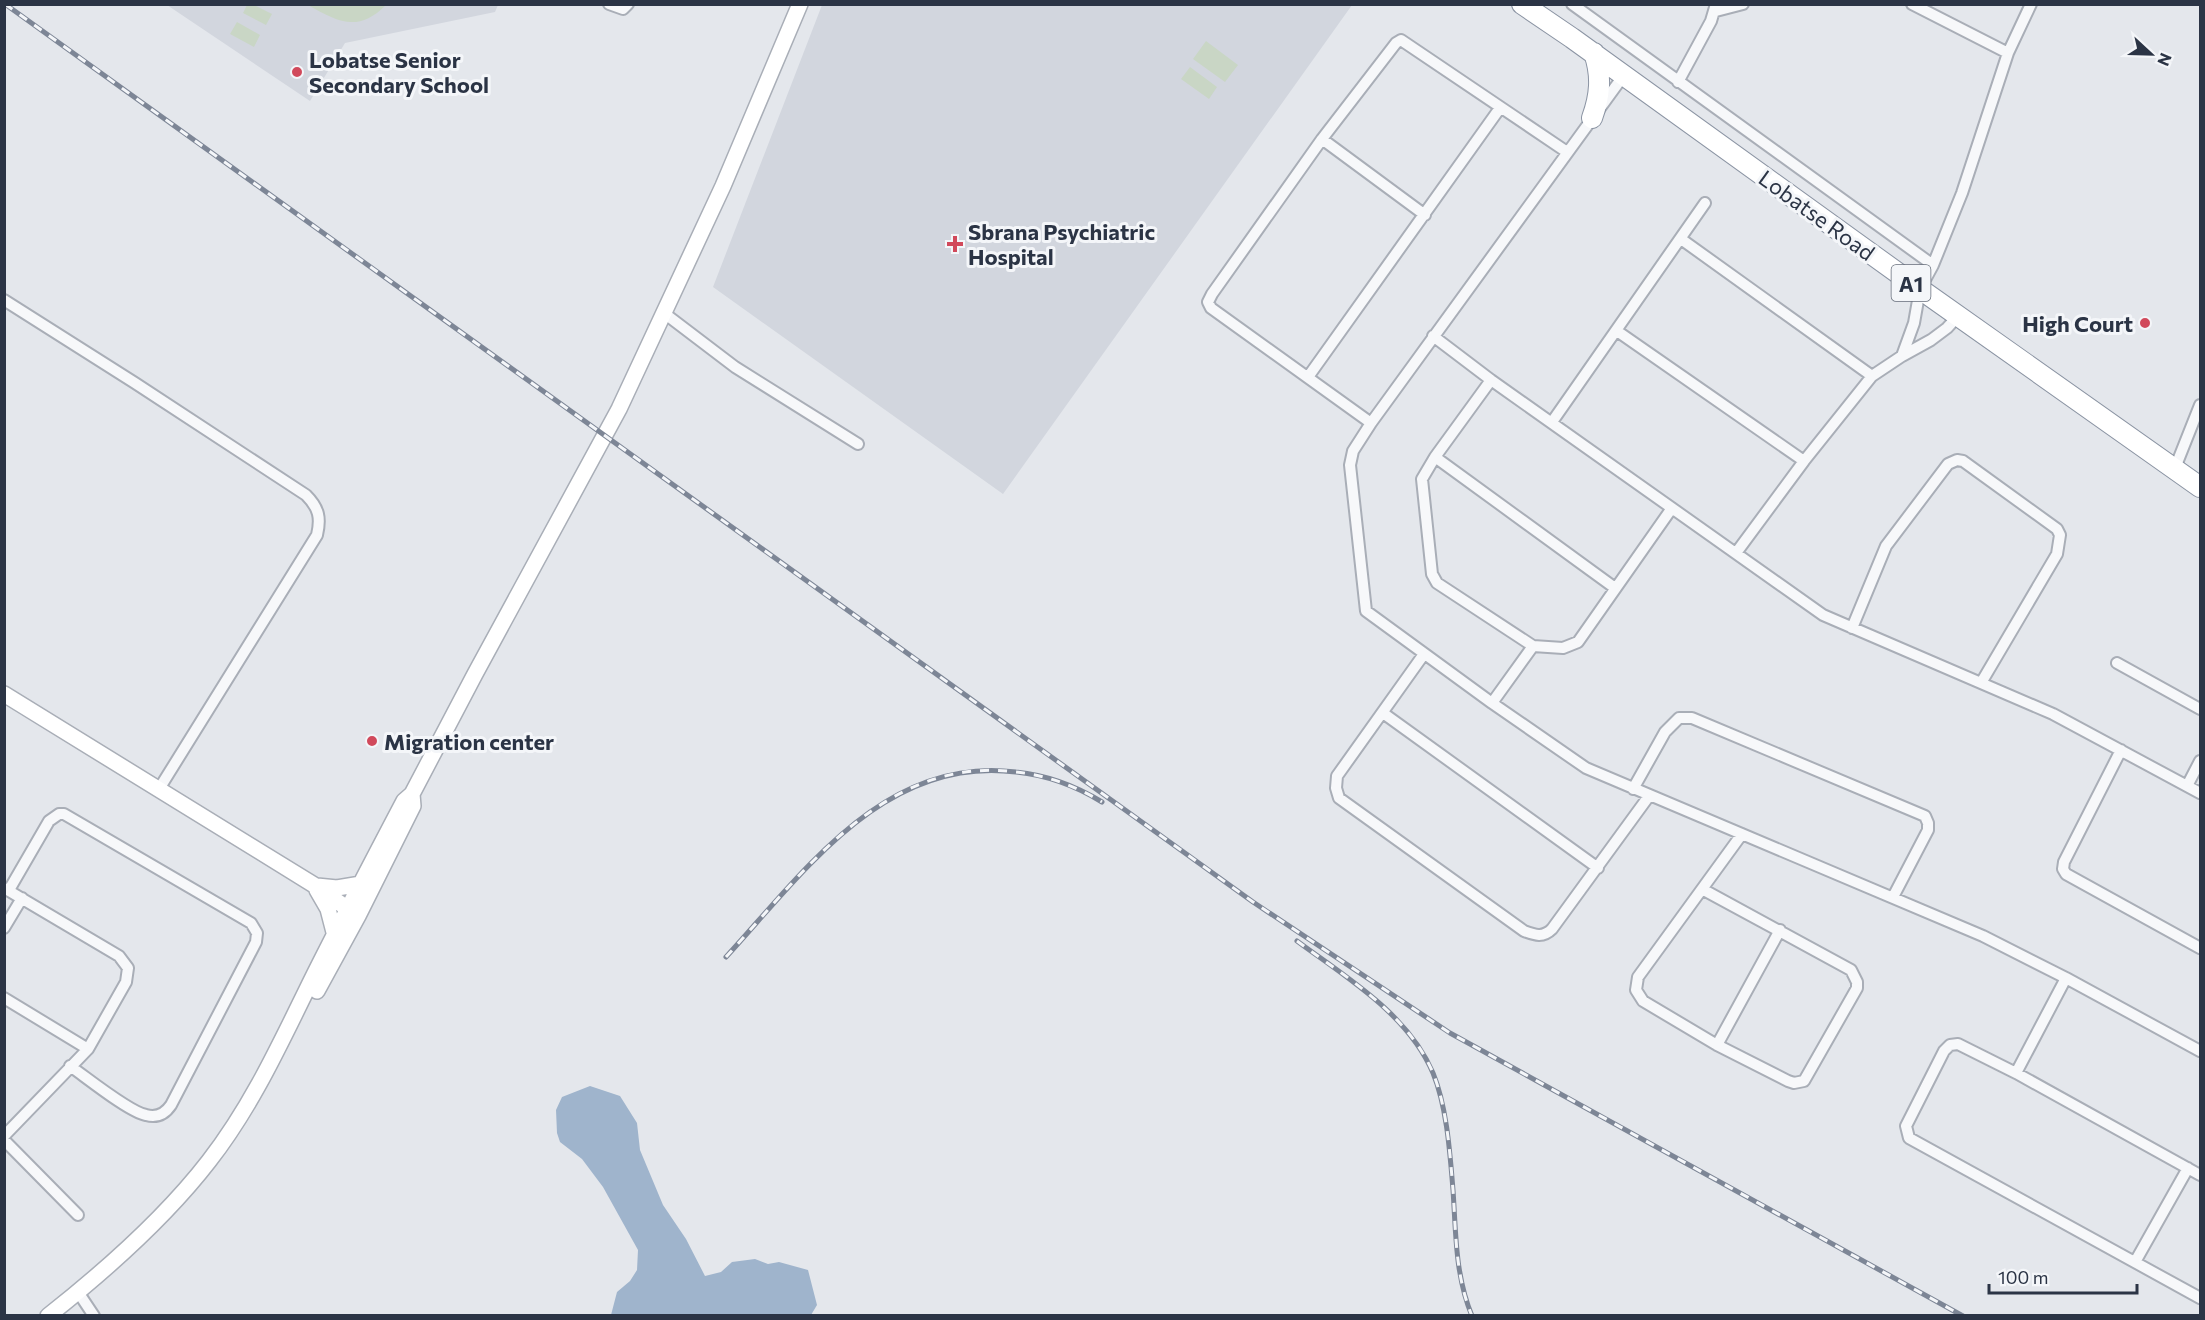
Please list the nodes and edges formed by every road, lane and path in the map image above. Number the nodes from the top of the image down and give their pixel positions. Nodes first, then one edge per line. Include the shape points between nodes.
1 (609, 4) edge
2 (628, 4) edge
3 (800, 4) edge
4 (1522, 4) edge
5 (1572, 4) edge
6 (1743, 4) edge
7 (1912, 4) edge
8 (2031, 4) edge
9 (1716, 8) edge
10 (1594, 53) junction
11 (2008, 53) junction
12 (1624, 75) junction
13 (1678, 82) junction
14 (1500, 108) junction
15 (1592, 118) junction
16 (1322, 140) junction
17 (1567, 152) junction
18 (1705, 203) dead end
19 (1425, 215) junction
20 (1681, 239) junction
21 (1933, 265) junction
22 (1920, 289) junction
23 (4, 300) edge
24 (664, 313) junction
25 (1958, 316) junction
26 (1617, 331) junction
27 (1433, 336) junction
28 (1902, 356) junction
29 (1872, 376) junction
30 (1308, 377) junction
31 (1491, 380) junction
32 (2200, 405) edge
33 (1552, 422) junction
34 (1371, 423) junction
35 (858, 444) dead end
36 (1435, 457) junction
37 (1804, 461) junction
38 (2175, 468) junction
39 (2200, 487) edge
40 (1672, 508) junction
41 (1736, 553) junction
42 (1615, 588) junction
43 (1852, 628) junction
44 (1533, 646) junction
45 (1424, 654) junction
46 (2117, 663) dead end
47 (1981, 683) junction
48 (5, 694) edge
49 (1492, 703) junction
50 (2200, 709) edge
51 (1383, 713) junction
52 (2121, 750) junction
53 (2200, 761) edge
54 (2187, 786) junction
55 (159, 789) junction
56 (1633, 789) junction
57 (2200, 793) edge
58 (412, 794) junction
59 (1649, 796) junction
60 (1742, 834) junction
61 (1598, 868) junction
62 (361, 884) junction
63 (314, 885) junction
64 (7, 889) edge
65 (1702, 889) junction
66 (1893, 897) junction
67 (22, 898) junction
68 (353, 913) junction
69 (4, 928) edge
70 (1779, 930) junction
71 (335, 936) junction
72 (2200, 948) edge
73 (2066, 978) junction
74 (5, 1000) edge
75 (1717, 1045) junction
76 (88, 1049) junction
77 (2200, 1051) edge
78 (271, 1064) junction
79 (70, 1066) junction
80 (2016, 1073) junction
81 (4, 1138) edge
82 (2188, 1168) junction
83 (2200, 1174) edge
84 (78, 1215) dead end
85 (2135, 1262) junction
86 (78, 1292) junction
87 (2200, 1298) edge
88 (48, 1316) edge
89 (94, 1316) edge

1 - 2 street via 623,9
3 - 24 street
4 - 10 highway, Lobatse Road / A1
5 - 13 street
6 - 9 street
7 - 11 street
8 - 11 street
9 - 13 street
10 - 12 highway, Lobatse Road / A1
10 - 15 highway via 1600,78
11 - 21 street via 1962,194
12 - 15 street
12 - 22 highway, Lobatse Road / A1
13 - 21 street
14 - 16 street via 1399,40
14 - 17 street
14 - 19 street
15 - 17 street
16 - 19 street
16 - 30 street via 1208,302
17 - 27 street
18 - 20 street
19 - 30 street
20 - 26 street
20 - 29 street
21 - 22 street
22 - 25 highway, Lobatse Road / A1
22 - 28 street via 1914,323
23 - 55 street via 306,495 319,513 317,535
24 - 35 street via 735,367
24 - 58 street via 620,409
25 - 28 street via 1939,334
25 - 38 highway, Lobatse Road / A1
26 - 33 street
26 - 37 street
27 - 31 street
27 - 34 street
28 - 29 street
29 - 37 street
30 - 34 street
31 - 33 street
31 - 36 street
32 - 38 street
33 - 40 street
34 - 45 street via 1353,451 1350,465 1365,607 1371,616
36 - 42 street
36 - 44 street via 1421,484 1433,578
37 - 41 street
38 - 39 highway, Lobatse Road / A1
40 - 41 street
40 - 42 street
41 - 43 street via 1823,615
42 - 44 street via 1575,644 1563,648
43 - 47 street
43 - 47 street via 1889,541 1948,464 1964,461 2060,535 2058,554
44 - 49 street
45 - 49 street
45 - 51 street
46 - 50 street
47 - 52 street via 2053,714
48 - 55 street
49 - 56 street via 1586,768
51 - 61 street
51 - 61 street via 1337,776 1339,798 1524,932 1548,933
52 - 54 street
52 - 72 street via 2062,869
53 - 54 street
54 - 57 street
55 - 63 street
56 - 59 street
56 - 66 street via 1665,732 1679,718 1692,718 1925,816 1928,830
58 - 62 street via 404,801
58 - 68 street via 413,806
59 - 60 street
59 - 61 street
60 - 65 street
60 - 66 street
62 - 63 street via 337,888
62 - 68 street
63 - 68 street
63 - 71 street via 328,909
64 - 67 street
64 - 79 street via 49,821 64,814 251,924 257,933 256,942 171,1105 162,1114 137,1112
65 - 70 street
65 - 75 street via 1636,984 1644,1001
66 - 73 street
67 - 69 street
67 - 76 street via 119,956 128,968 122,992
68 - 71 street
68 - 78 street via 285,1051
70 - 75 street
70 - 75 street via 1851,970 1857,988 1804,1081 1788,1081
71 - 78 street
73 - 77 street
73 - 80 street
74 - 76 street
76 - 79 street
78 - 86 street via 208,1162 139,1237
79 - 81 street
80 - 82 street
80 - 85 street via 1958,1044 1950,1045 1906,1126 1908,1138
81 - 84 street
82 - 83 street
82 - 85 street
85 - 87 street
86 - 88 street
86 - 89 street

